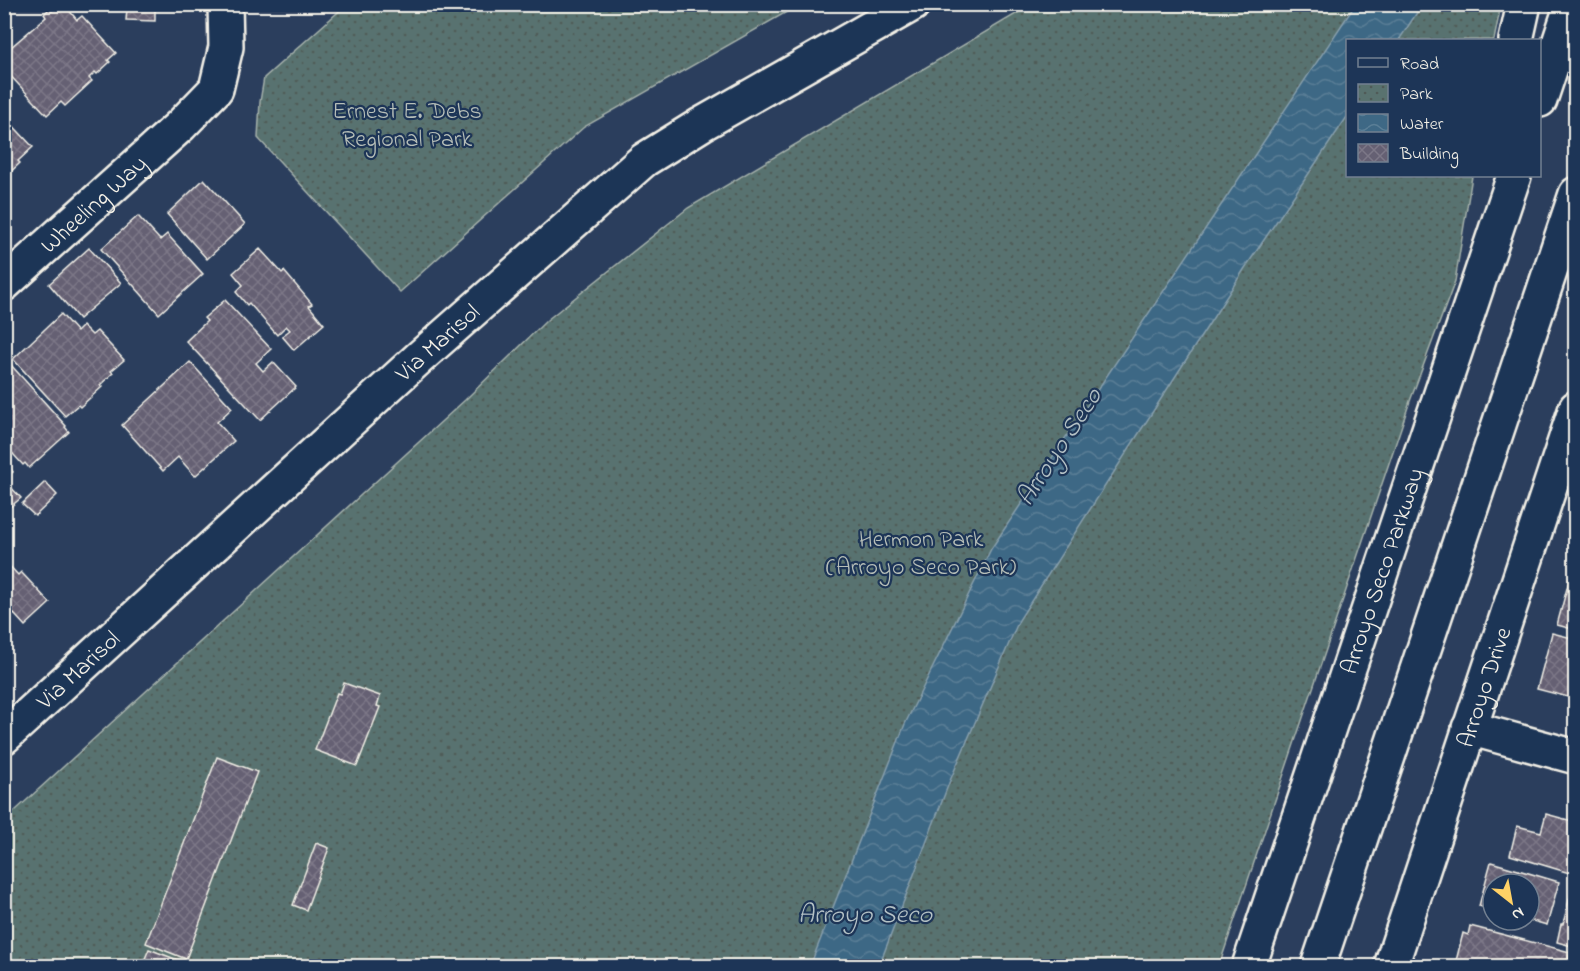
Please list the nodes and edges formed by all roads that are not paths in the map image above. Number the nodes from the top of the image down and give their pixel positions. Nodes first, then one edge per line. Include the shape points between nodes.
1 (225, 4) edge
2 (913, 4) edge
3 (1524, 4) edge
4 (1572, 4) edge
5 (1516, 39) edge
6 (1541, 94) edge
7 (1488, 177) edge
8 (1514, 177) edge
9 (1575, 194) edge
10 (1484, 261) junction
11 (4, 284) edge
12 (1575, 408) edge
13 (1469, 728) junction
14 (4, 737) edge
15 (1575, 758) edge
16 (1249, 966) edge
17 (1318, 966) edge
18 (1391, 966) edge

1 - 11 main road, Wheeling Way via 226,47 216,89
2 - 14 main road, Via Marisol via 644,160 419,357
3 - 5 main road
4 - 6 main road
7 - 10 main road
8 - 10 main road, Arroyo Seco Parkway
9 - 17 main road
10 - 16 main road, Arroyo Seco Parkway
12 - 13 main road, Arroyo Drive
13 - 15 main road
13 - 18 main road, Arroyo Drive

